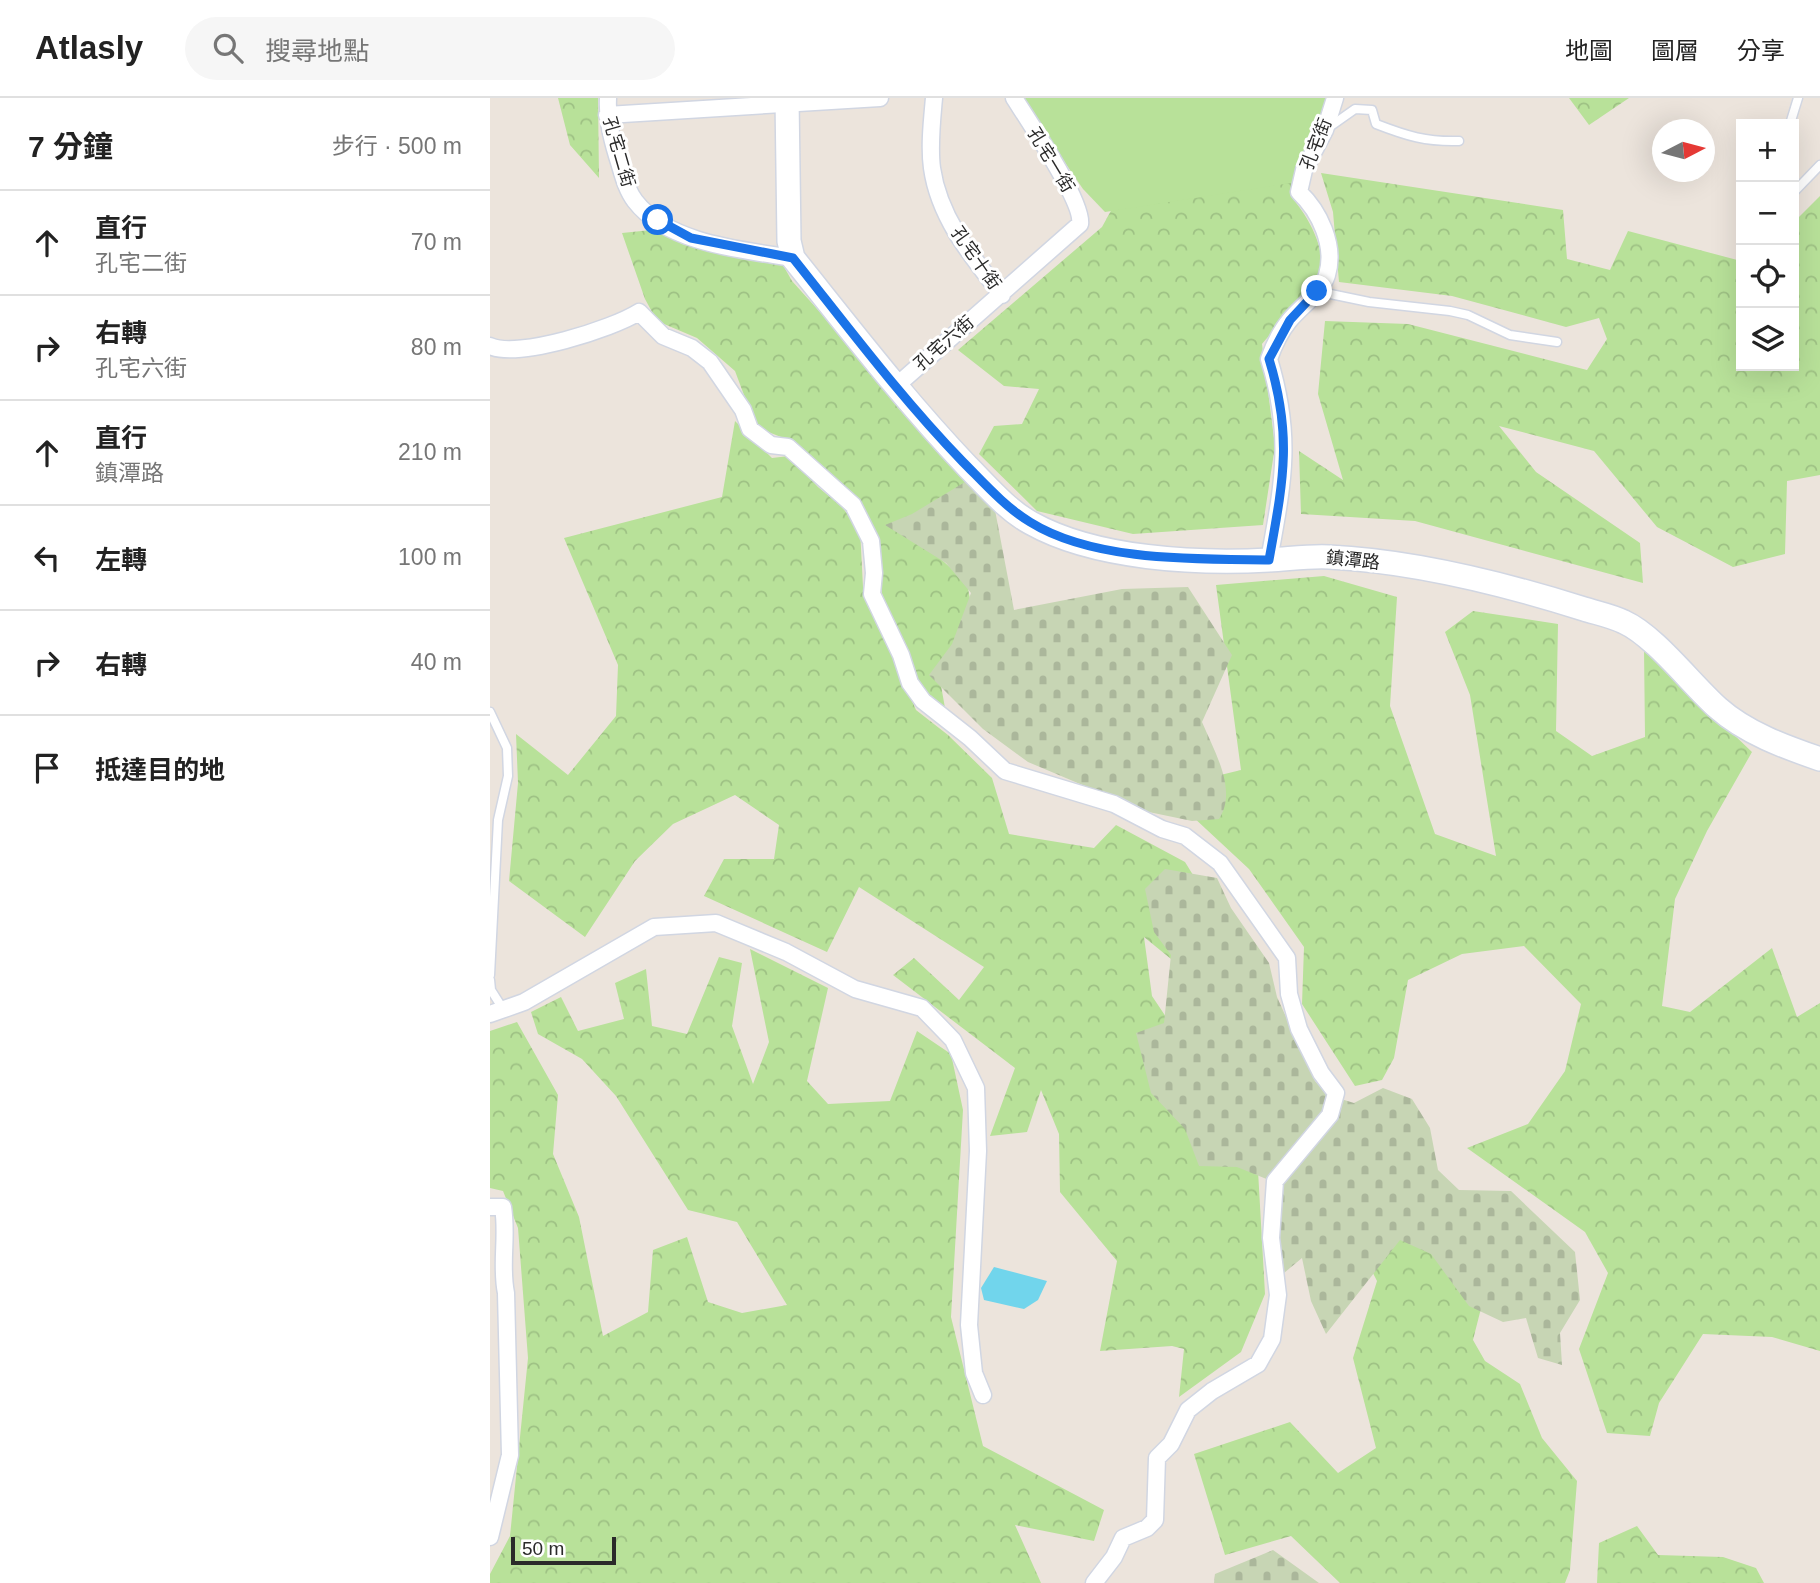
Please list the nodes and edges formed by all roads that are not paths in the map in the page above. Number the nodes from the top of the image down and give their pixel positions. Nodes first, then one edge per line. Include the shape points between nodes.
1 (608, 98) edge
2 (880, 98) edge
3 (934, 98) edge
4 (1014, 98) edge
5 (1335, 98) edge
6 (1798, 98) edge
7 (787, 101) edge
8 (705, 103) edge
9 (607, 116) junction
10 (1792, 119) edge
11 (1325, 130) junction
12 (1459, 141) dead end
13 (1820, 165) edge
14 (1799, 187) edge
15 (1080, 224) joint
16 (793, 258) junction
17 (1317, 291) junction
18 (1002, 295) junction
19 (1558, 342) dead end
20 (490, 346) edge
21 (895, 387) junction
22 (1269, 560) junction
23 (490, 712) edge
24 (1820, 759) edge
25 (490, 977) edge
26 (496, 1012) edge
27 (490, 1207) edge
28 (983, 1395) dead end
29 (490, 1537) edge
30 (1094, 1583) edge

1 - 9 street, 孔宅二街
2 - 7 street
3 - 18 street, 孔宅十街 via 932,168 940,197 955,232
4 - 15 street, 孔宅一街 via 1073,195
5 - 11 street, 孔宅街
6 - 10 lane
7 - 8 street
7 - 16 street
8 - 9 street
9 - 16 street, 孔宅二街 via 626,185 636,202 658,220 691,238
11 - 12 lane via 1355,109 1372,110 1376,124 1394,132 1427,142
11 - 17 street, 孔宅街 via 1304,170 1299,192 1316,209 1328,249 1327,275
13 - 14 lane
15 - 18 street, 孔宅六街
16 - 21 street
17 - 19 lane via 1450,311 1510,335
17 - 22 street via 1290,320 1269,359 1286,451
18 - 21 street, 孔宅六街
20 - 30 street via 509,352 567,339 603,330 639,312 663,335 692,348 710,362 743,410 750,429 771,445 788,447 853,505 871,541 872,594 910,683 923,701 1005,771 1114,804 1205,849 1220,863 1287,958 1289,994 1299,1029 1336,1093 1331,1115 1275,1181 1271,1238 1278,1295 1272,1339 1258,1364 1188,1410 1171,1444 1157,1458 1155,1520 1123,1538
21 - 22 street, 鎮潭路 via 988,487 1030,523 1126,553
22 - 24 street, 鎮潭路 via 1332,557 1410,567 1627,623 1720,709 1780,745
23 - 25 lane via 507,748 508,776 498,820
25 - 26 lane
26 - 28 street via 524,1003 654,927 716,923 786,952 855,989 922,1008 953,1040 976,1088 978,1151 969,1325 974,1373
27 - 29 street via 503,1207 507,1235 502,1272 510,1455

